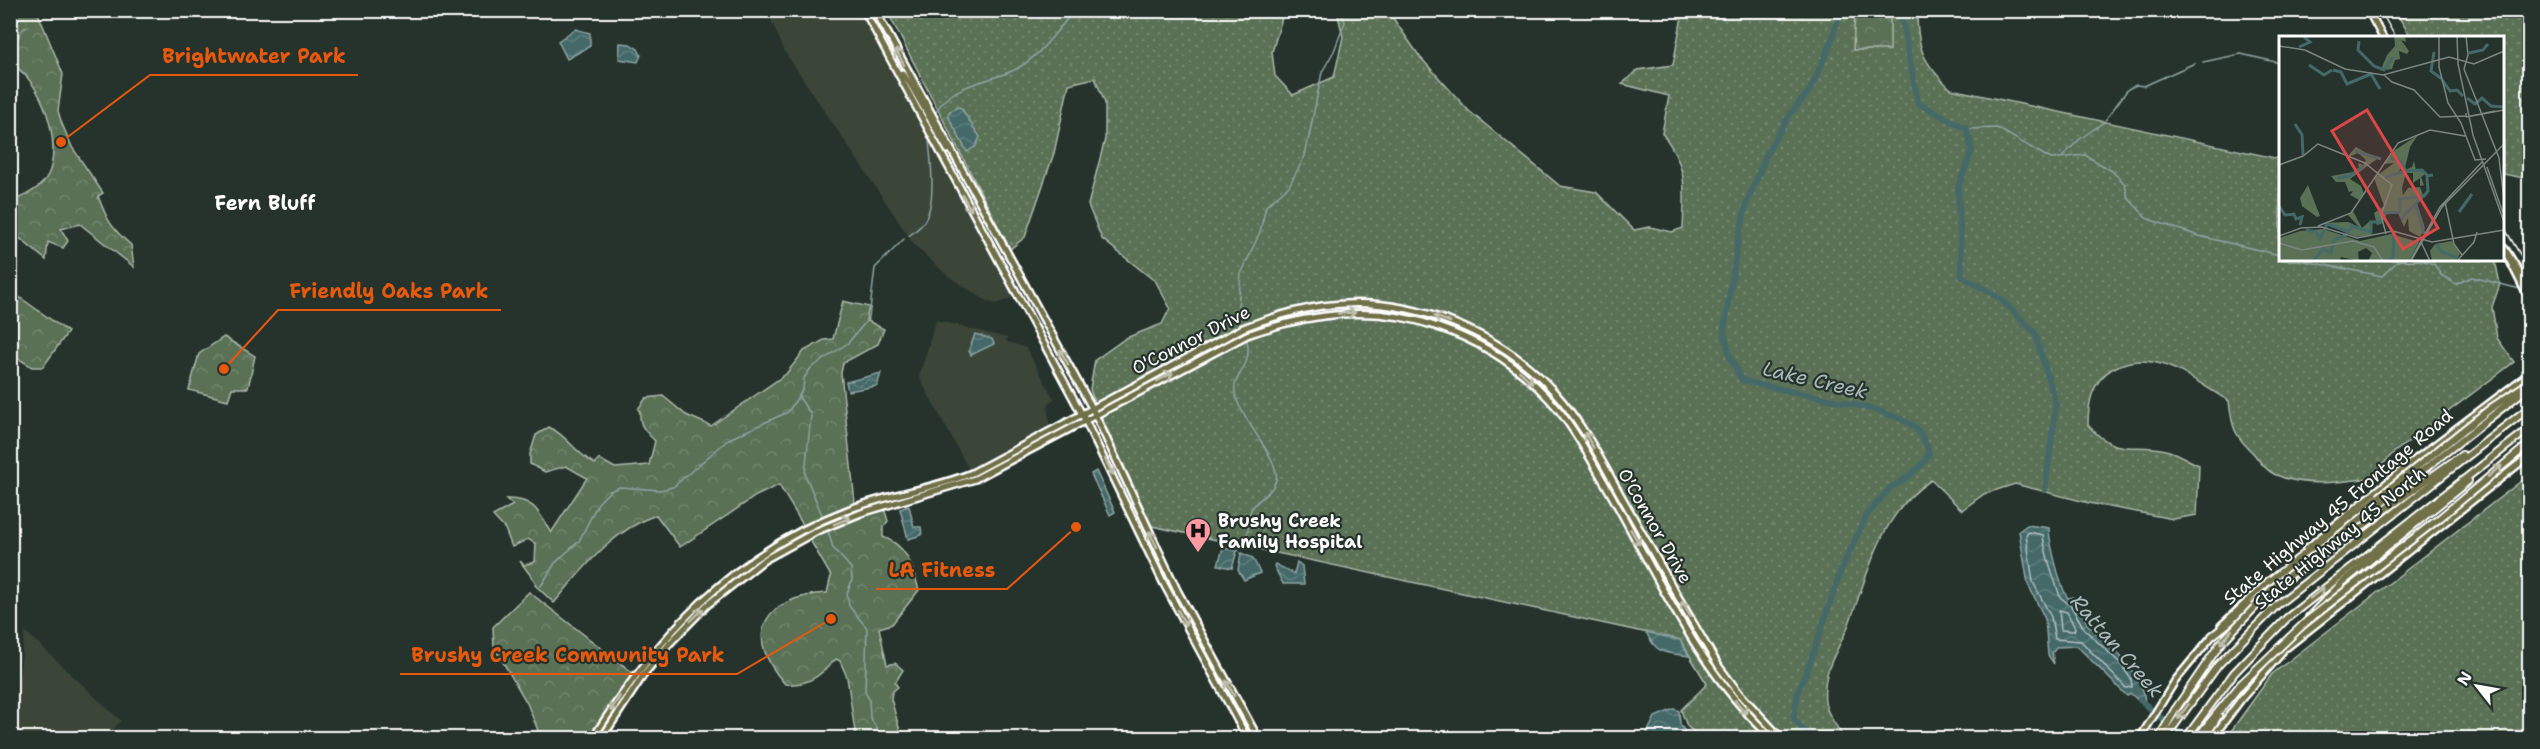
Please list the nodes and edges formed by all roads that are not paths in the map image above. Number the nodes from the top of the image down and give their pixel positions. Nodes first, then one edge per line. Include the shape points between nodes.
1 (864, 10) edge
2 (875, 10) edge
3 (2368, 10) edge
4 (2382, 36) edge
5 (899, 75) junction
6 (920, 114) junction
7 (952, 152) junction
8 (963, 173) junction
9 (2504, 248) edge
10 (2504, 248) edge
11 (2529, 289) edge
12 (2529, 301) edge
13 (2529, 373) edge
14 (2529, 382) edge
15 (2529, 386) edge
16 (2510, 387) junction
17 (2529, 392) edge
18 (2529, 407) edge
19 (1094, 411) junction
20 (1084, 417) junction
21 (2529, 428) edge
22 (1040, 436) junction
23 (2529, 443) edge
24 (2476, 448) junction
25 (1016, 449) junction
26 (2529, 455) edge
27 (1020, 456) junction
28 (2482, 465) junction
29 (978, 478) junction
30 (1152, 557) junction
31 (1166, 564) junction
32 (1159, 572) junction
33 (2268, 582) junction
34 (1178, 591) junction
35 (2248, 603) junction
36 (2212, 636) joint
37 (2289, 644) junction
38 (2277, 657) joint
39 (2241, 684) junction
40 (1777, 737) edge
41 (593, 738) edge
42 (602, 738) edge
43 (1247, 738) edge
44 (1258, 738) edge
45 (2140, 738) edge
46 (2159, 738) edge
47 (2165, 738) edge
48 (2186, 738) edge
49 (2197, 738) edge
50 (2204, 738) edge
51 (2212, 738) edge

1 - 5 main road
7 -> 2 main road
3 - 4 main road
5 - 6 main road
5 - 7 main road via 909,82 944,146
6 - 8 main road via 947,160
6 -> 20 main road
7 - 8 main road
19 -> 8 main road
9 - 11 main road
10 - 12 main road
13 - 16 main road, State Highway 45 Frontage Road
14 - 33 highway, bridge
15 -> 46 highway, bridge via 2258,602 2205,663
16 - 17 main road
16 - 33 main road, State Highway 45 Frontage Road
18 - 24 highway, State Highway 45 North
19 - 20 main road, O'Connor Drive
31 -> 19 main road
19 - 40 main road, O'Connor Drive via 1215,350 1283,322 1359,313 1393,316 1459,334 1509,363 1557,408 1582,444 1708,665 1747,714
20 - 22 main road, O'Connor Drive
20 - 27 main road, O'Connor Drive
20 -> 30 main road
21 - 28 highway, State Highway 45 North
22 - 25 main road, O'Connor Drive
22 - 27 main road via 1020,451
39 -> 23 highway, bridge via 2308,620
24 - 35 highway via 2434,474 2312,564
24 -> 47 highway, State Highway 45 North via 2261,620 2218,665
25 - 29 main road via 1013,456
25 -> 41 main road, O'Connor Drive via 949,482 834,515 745,565 671,630 638,670
26 - 37 main road
27 - 29 main road, O'Connor Drive
28 - 37 highway via 2433,511 2343,582
48 -> 28 highway, State Highway 45 North via 2230,678 2273,631
42 -> 29 main road, O'Connor Drive via 669,644 707,605 758,564 853,516
30 - 31 main road via 1158,564
30 - 32 main road
31 - 34 main road
32 - 34 main road
32 -> 43 main road
33 - 35 main road, State Highway 45 Frontage Road
44 -> 34 main road
35 - 36 highway
36 - 45 main road via 2175,681
37 - 38 highway, bridge
38 - 51 main road
39 - 49 highway
39 - 50 highway

